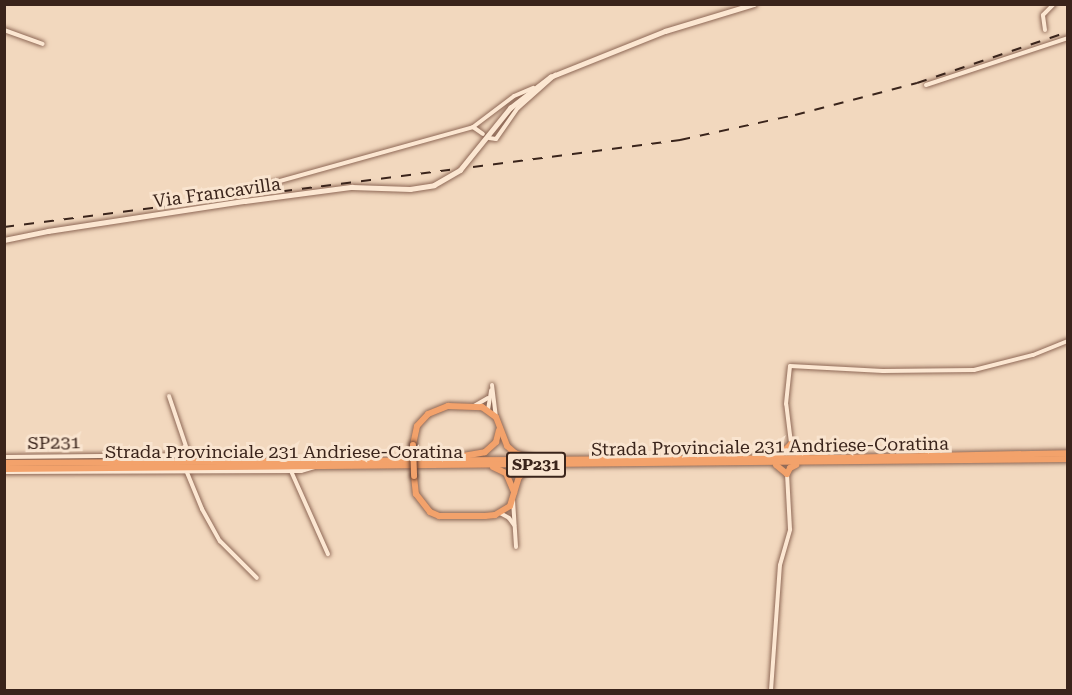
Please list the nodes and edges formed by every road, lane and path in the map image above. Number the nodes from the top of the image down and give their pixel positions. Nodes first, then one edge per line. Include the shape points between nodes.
1 (754, 4) edge
2 (1054, 4) edge
3 (4, 30) edge
4 (1045, 30) dead end
5 (1068, 38) edge
6 (43, 44) dead end
7 (556, 74) junction
8 (926, 85) dead end
9 (533, 88) junction
10 (513, 96) junction
11 (518, 101) junction
12 (473, 127) junction
13 (483, 134) dead end
14 (489, 138) dead end
15 (237, 193) dead end
16 (4, 240) edge
17 (1068, 341) edge
18 (169, 396) dead end
19 (491, 397) junction
20 (474, 406) junction
21 (488, 410) junction
22 (496, 417) junction
23 (500, 427) junction
24 (791, 444) junction
25 (1068, 453) edge
26 (189, 455) junction
27 (4, 457) edge
28 (715, 458) junction
29 (535, 459) junction
30 (1068, 459) edge
31 (437, 460) junction
32 (838, 460) junction
33 (210, 462) junction
34 (4, 463) edge
35 (731, 464) junction
36 (316, 465) junction
37 (554, 465) junction
38 (487, 466) junction
39 (186, 470) junction
40 (4, 471) edge
41 (291, 471) junction
42 (788, 474) junction
43 (514, 496) junction
44 (507, 508) junction
45 (499, 513) junction
46 (515, 515) junction
47 (514, 523) junction
48 (516, 547) dead end
49 (328, 554) dead end
50 (257, 578) dead end
51 (771, 690) edge

1 - 7 street via 665,31
2 - 4 street via 1043,15
3 - 6 street
5 - 8 street
7 - 9 street
7 - 14 street via 518,108 496,139
9 - 10 street
9 - 11 street
10 - 11 street
10 - 12 street
11 - 16 street, Via Francavilla via 460,170 434,185 410,189 368,187 245,201
12 - 13 street
12 - 15 street
17 - 24 street via 1033,356 974,370 790,366 786,404
18 - 26 street
19 - 20 street
19 - 21 street
19 - 22 street
20 - 21 highway
20 - 45 highway, bridge via 448,406 428,414 417,426 416,494 421,503 439,516 461,518
21 - 22 highway
22 - 23 highway
23 - 29 highway via 507,446
23 - 31 highway via 496,442 485,452
24 - 28 highway via 779,454
24 - 32 highway via 802,454 832,454
25 - 32 highway, Strada Provinciale 231 Andriese-Coratina / SP231
26 - 27 street, SP231
26 - 33 street, SP231
28 - 29 highway, Strada Provinciale 231 Andriese-Coratina / SP231
28 - 32 highway, Strada Provinciale 231 Andriese-Coratina / SP231
29 - 31 highway, Strada Provinciale 231 Andriese-Coratina / SP231
30 - 32 highway, Strada Provinciale 231 Andriese-Coratina / SP231
31 - 33 highway, Strada Provinciale 231 Andriese-Coratina / SP231
32 - 35 highway, Strada Provinciale 231 Andriese-Coratina / SP231
32 - 42 highway via 795,465
33 - 34 highway, Strada Provinciale 231 Andriese-Coratina / SP231
35 - 37 highway, Strada Provinciale 231 Andriese-Coratina / SP231
35 - 42 highway via 777,465
36 - 38 highway, Strada Provinciale 231 Andriese-Coratina / SP231
36 - 40 highway, Strada Provinciale 231 Andriese-Coratina / SP231
36 - 41 street via 310,470
37 - 38 highway, Strada Provinciale 231 Andriese-Coratina / SP231
37 - 43 highway via 534,466 525,471 516,484
38 - 43 highway via 506,473
39 - 40 street
39 - 41 street
39 - 50 street via 220,541
41 - 49 street
42 - 51 street via 790,529 780,565
43 - 44 highway
43 - 46 street
44 - 45 highway
44 - 46 street
44 - 47 street
45 - 47 street
46 - 47 street
47 - 48 street

